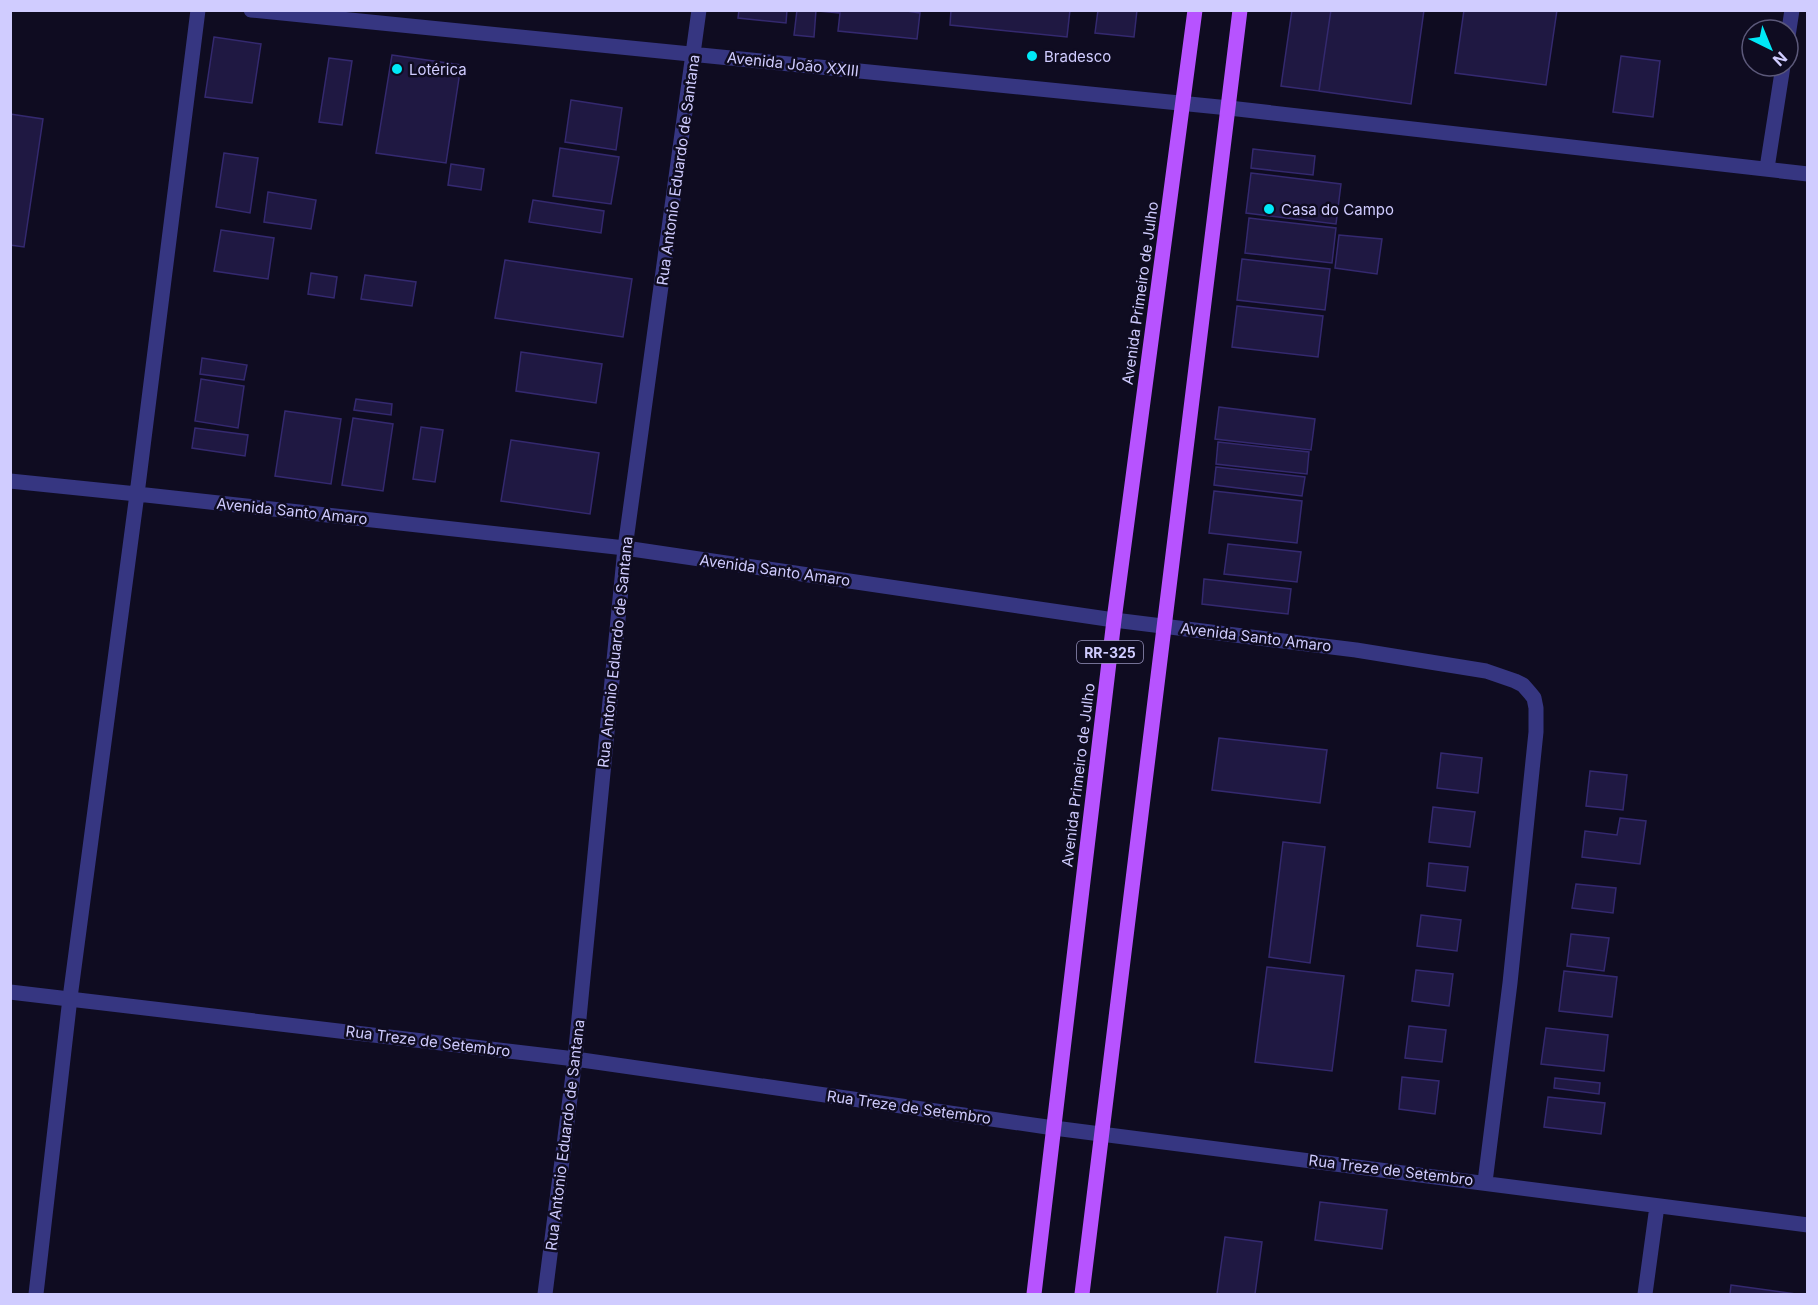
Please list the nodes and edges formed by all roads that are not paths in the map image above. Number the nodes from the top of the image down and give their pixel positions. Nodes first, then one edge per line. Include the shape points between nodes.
1 (198, 10) edge
2 (251, 10) edge
3 (699, 10) edge
4 (1195, 10) edge
5 (1240, 10) edge
6 (694, 54) junction
7 (1781, 78) edge
8 (1184, 104) junction
9 (1229, 108) junction
10 (1767, 168) junction
11 (1808, 174) edge
12 (10, 481) edge
13 (137, 494) junction
14 (625, 548) junction
15 (1114, 620) junction
16 (1164, 626) junction
17 (10, 992) edge
18 (70, 998) junction
19 (575, 1059) junction
20 (1054, 1128) junction
21 (1103, 1134) junction
22 (1485, 1182) junction
23 (1657, 1206) junction
24 (1808, 1225) edge
25 (36, 1294) edge
26 (545, 1294) edge
27 (1034, 1294) edge
28 (1082, 1294) edge
29 (1645, 1294) edge

1 - 13 street
2 - 6 street, Avenida João XXIII
3 - 6 street, Rua Antonio Eduardo de Santana
4 - 8 main road, Avenida Primeiro de Julho / RR-325
5 - 9 main road, RR-325
6 - 8 street, Avenida João XXIII
6 - 14 street, Rua Antonio Eduardo de Santana
7 - 10 street
8 - 9 street, Avenida João XXIII
8 - 15 main road, Avenida Primeiro de Julho / RR-325
9 - 10 street, Avenida João XXIII
9 - 16 main road, RR-325
10 - 11 street, Avenida João XXIII
12 - 13 street, Avenida Santo Amaro
13 - 14 street, Avenida Santo Amaro
13 - 18 street
14 - 15 street, Avenida Santo Amaro
14 - 19 street, Rua Antonio Eduardo de Santana
15 - 16 street, Avenida Santo Amaro
15 - 20 main road, Avenida Primeiro de Julho / RR-325
16 - 21 main road, RR-325
16 - 22 street, Avenida Santo Amaro via 1486,671 1523,685 1534,698 1536,732
17 - 18 street, Rua Treze de Setembro
18 - 19 street, Rua Treze de Setembro
18 - 25 street
19 - 20 street, Rua Treze de Setembro
19 - 26 street, Rua Antonio Eduardo de Santana
20 - 21 street, Rua Treze de Setembro
20 - 27 main road, Avenida Primeiro de Julho / RR-325
21 - 22 street, Rua Treze de Setembro
21 - 28 main road, RR-325
22 - 23 street, Rua Treze de Setembro
23 - 24 street, Rua Treze de Setembro
23 - 29 street

